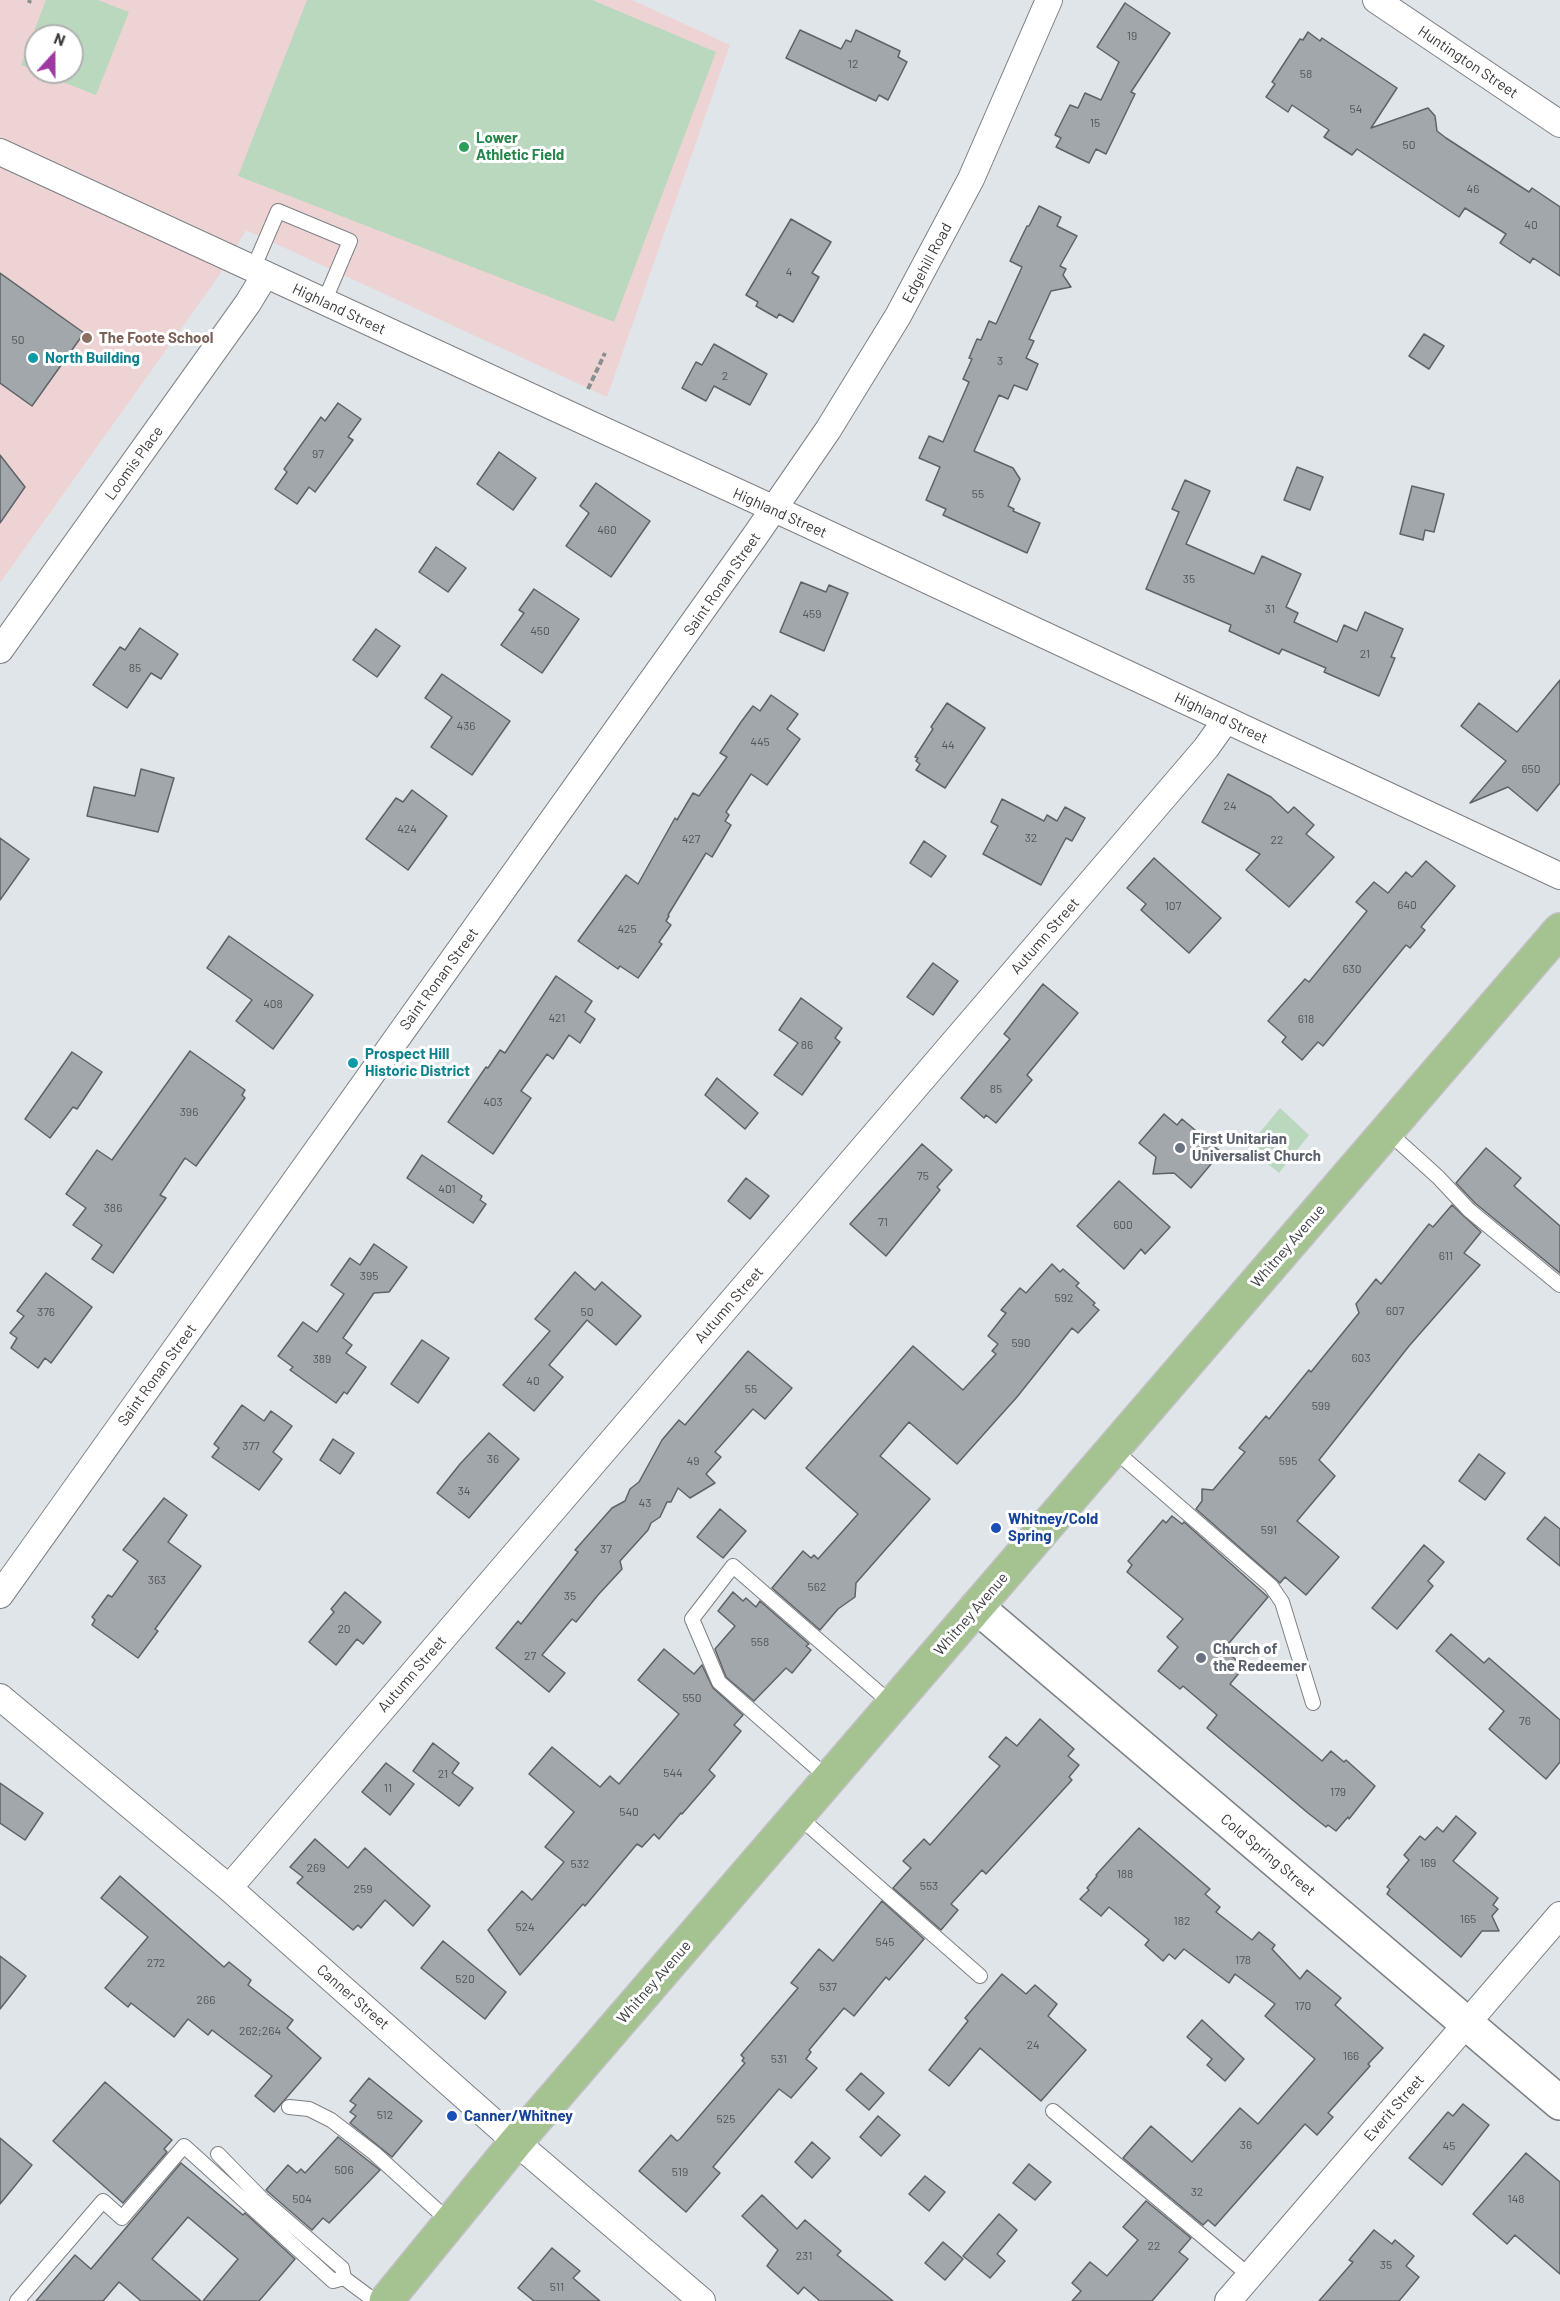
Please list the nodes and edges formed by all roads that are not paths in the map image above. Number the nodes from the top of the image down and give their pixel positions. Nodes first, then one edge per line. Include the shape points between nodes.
1 (1049, 0) edge
2 (1376, 0) edge
3 (1560, 124) edge
4 (0, 152) edge
5 (259, 272) junction
6 (324, 302) junction
7 (774, 510) junction
8 (0, 650) edge
9 (1226, 720) junction
10 (1560, 876) edge
11 (1560, 930) edge
12 (1387, 1131) junction
13 (1560, 1285) edge
14 (1113, 1449) junction
15 (0, 1595) edge
16 (977, 1607) junction
17 (0, 1697) edge
18 (1313, 1703) dead end
19 (892, 1706) junction
20 (829, 1779) junction
21 (798, 1816) junction
22 (229, 1888) junction
23 (1560, 1915) edge
24 (980, 1976) dead end
25 (1467, 2024) junction
26 (1560, 2103) edge
27 (290, 2107) dead end
28 (1053, 2111) dead end
29 (516, 2142) junction
30 (218, 2154) dead end
31 (450, 2222) junction
32 (1250, 2276) junction
33 (344, 2278) junction
34 (17, 2301) edge
35 (375, 2301) edge
36 (386, 2301) edge
37 (702, 2301) edge
38 (1228, 2301) edge

1 - 7 street, Edgehill Road via 972,179 942,235 861,378
2 - 3 street, Huntington Street
4 - 5 street, Highland Street
5 - 6 street, Highland Street
5 - 6 lane via 278,211 350,241
5 - 8 street, Loomis Place via 248,303
6 - 7 street, Highland Street
7 - 9 street, Highland Street
7 - 15 street, Saint Ronan Street
9 - 10 street, Highland Street
9 - 22 street, Autumn Street
11 - 12 main road, Whitney Avenue
12 - 13 lane via 1469,1210
12 - 14 main road, Whitney Avenue
14 - 16 main road, Whitney Avenue
14 - 18 lane via 1271,1586 1282,1602
16 - 19 main road, Whitney Avenue
16 - 25 street, Cold Spring Street
17 - 22 street, Canner Street
19 - 20 main road, Whitney Avenue
19 - 20 lane via 733,1566 692,1619 719,1682
20 - 21 main road, Whitney Avenue
21 - 24 lane
21 - 29 main road, Whitney Avenue
22 - 29 street, Canner Street
23 - 25 street, Everit Street
25 - 26 street, Cold Spring Street
25 - 32 street, Everit Street
27 - 31 lane via 309,2109 331,2120
28 - 32 lane
29 - 31 main road, Whitney Avenue
29 - 37 street, Canner Street
30 - 33 lane via 262,2199 342,2268
31 - 36 main road, Whitney Avenue
32 - 38 street, Everit Street
33 - 34 lane via 333,2281 184,2146 122,2218 104,2201
33 - 35 lane

